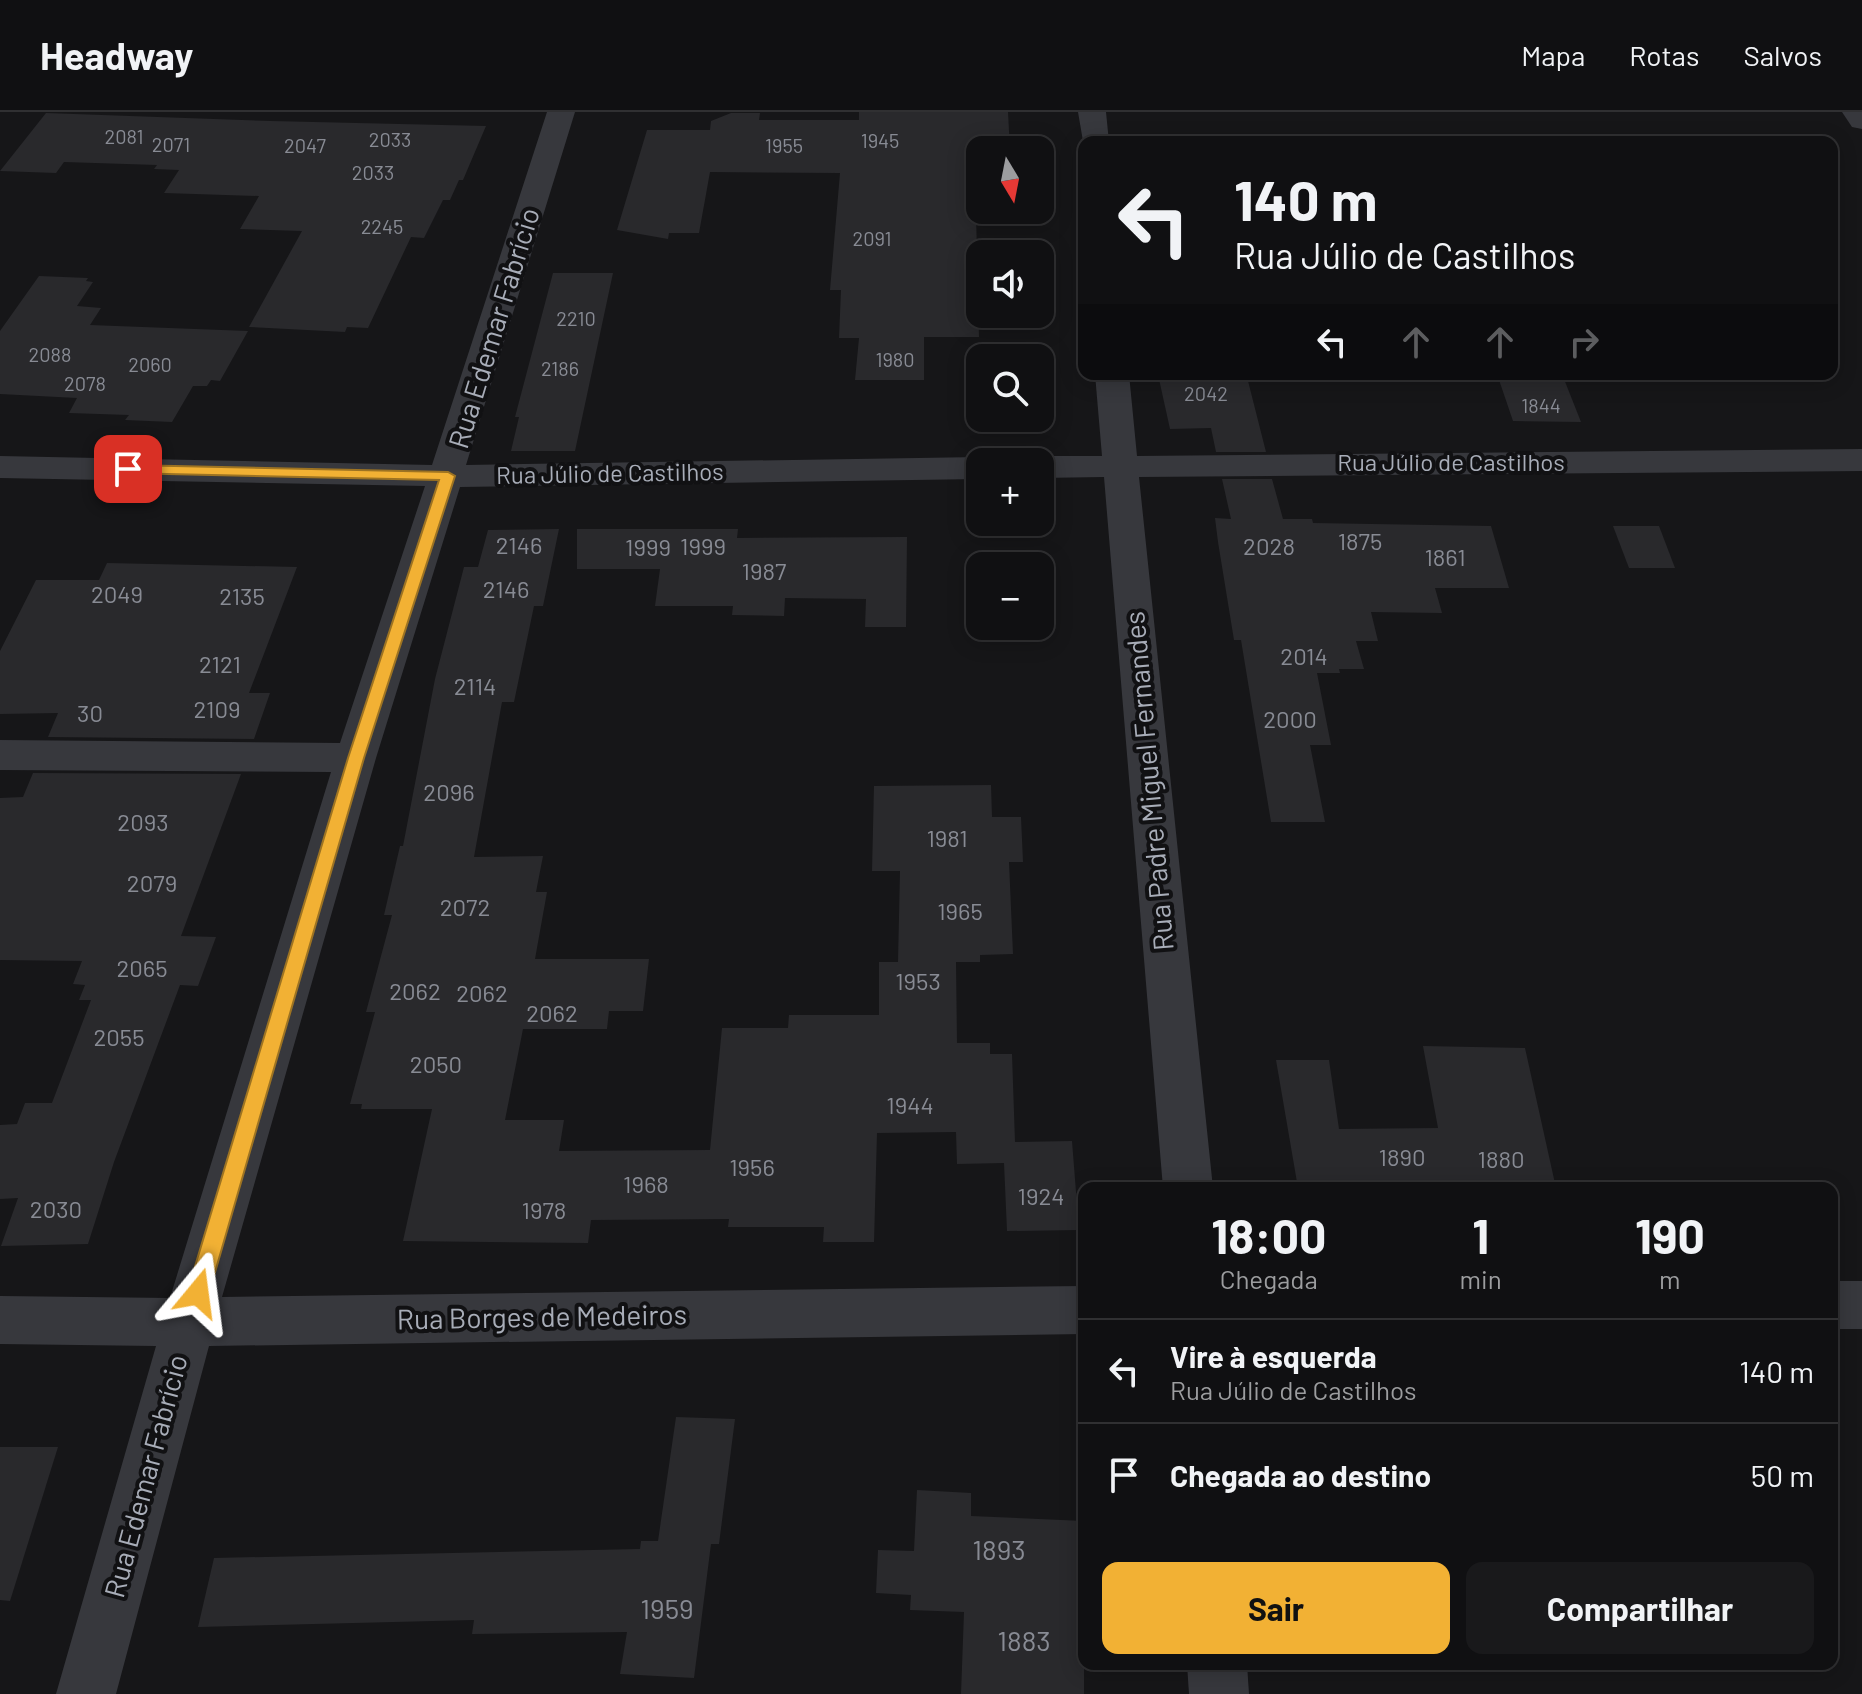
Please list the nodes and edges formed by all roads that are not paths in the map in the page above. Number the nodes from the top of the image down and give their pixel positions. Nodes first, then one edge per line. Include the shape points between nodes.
1 (561, 112) edge
2 (1092, 112) edge
3 (1856, 112) edge
4 (1862, 121) edge
5 (1094, 136) edge
6 (1112, 380) edge
7 (1862, 460) edge
8 (1119, 466) junction
9 (0, 467) edge
10 (1054, 467) edge
11 (966, 468) edge
12 (448, 476) junction
13 (0, 755) edge
14 (356, 758) junction
15 (1187, 1182) edge
16 (1838, 1305) edge
17 (1862, 1305) edge
18 (1078, 1310) edge
19 (0, 1320) edge
20 (189, 1322) junction
21 (1217, 1670) edge
22 (86, 1694) edge
23 (1219, 1694) edge

1 - 12 street, Rua Edemar Fabrício
2 - 5 street
3 - 4 street
6 - 8 street, Rua Padre Miguel Fernandes
7 - 8 street, Rua Júlio de Castilhos
8 - 10 street, Rua Júlio de Castilhos
8 - 15 street, Rua Padre Miguel Fernandes
9 - 12 street, Rua Júlio de Castilhos
11 - 12 street, Rua Júlio de Castilhos
12 - 14 street, Rua Edemar Fabrício
13 - 14 street
14 - 20 street, Rua Edemar Fabrício
16 - 17 street
18 - 20 street, Rua Borges de Medeiros
19 - 20 street, Rua Borges de Medeiros
20 - 22 street, Rua Edemar Fabrício
21 - 23 street

